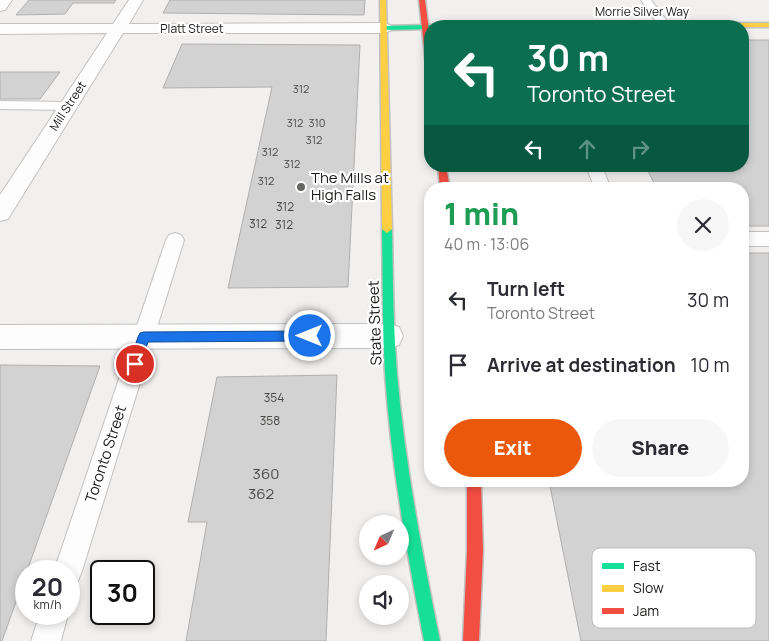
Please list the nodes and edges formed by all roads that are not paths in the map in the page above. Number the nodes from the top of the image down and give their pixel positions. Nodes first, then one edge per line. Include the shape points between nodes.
1 (4, 0) edge
2 (136, 0) edge
3 (384, 0) edge
4 (422, 0) edge
5 (646, 0) edge
6 (0, 6) edge
7 (426, 20) edge
8 (661, 20) edge
9 (749, 25) edge
10 (769, 25) edge
11 (424, 27) edge
12 (384, 28) junction
13 (0, 29) edge
14 (117, 29) junction
15 (0, 105) edge
16 (69, 106) junction
17 (0, 213) edge
18 (749, 239) edge
19 (769, 239) edge
20 (175, 240) dead end
21 (389, 336) junction
22 (0, 337) edge
23 (144, 337) junction
24 (474, 487) edge
25 (72, 560) edge
26 (51, 625) edge
27 (46, 641) edge
28 (432, 641) edge
29 (471, 641) edge

1 - 6 street
2 - 14 street, Mill Street
3 - 12 main road, State Street
4 - 7 main road
5 - 8 lane
9 - 10 main road, Morrie Silver Way
11 - 12 main road
12 - 14 street, Platt Street
12 - 21 main road, State Street
13 - 14 street, Platt Street
14 - 16 street, Mill Street
15 - 16 lane
16 - 17 street, Mill Street
18 - 19 lane
20 - 23 lane, Toronto Street
21 - 23 street
21 - 28 main road, State Street via 416,565
22 - 23 street
23 - 25 lane, Toronto Street
24 - 29 main road
26 - 27 lane

